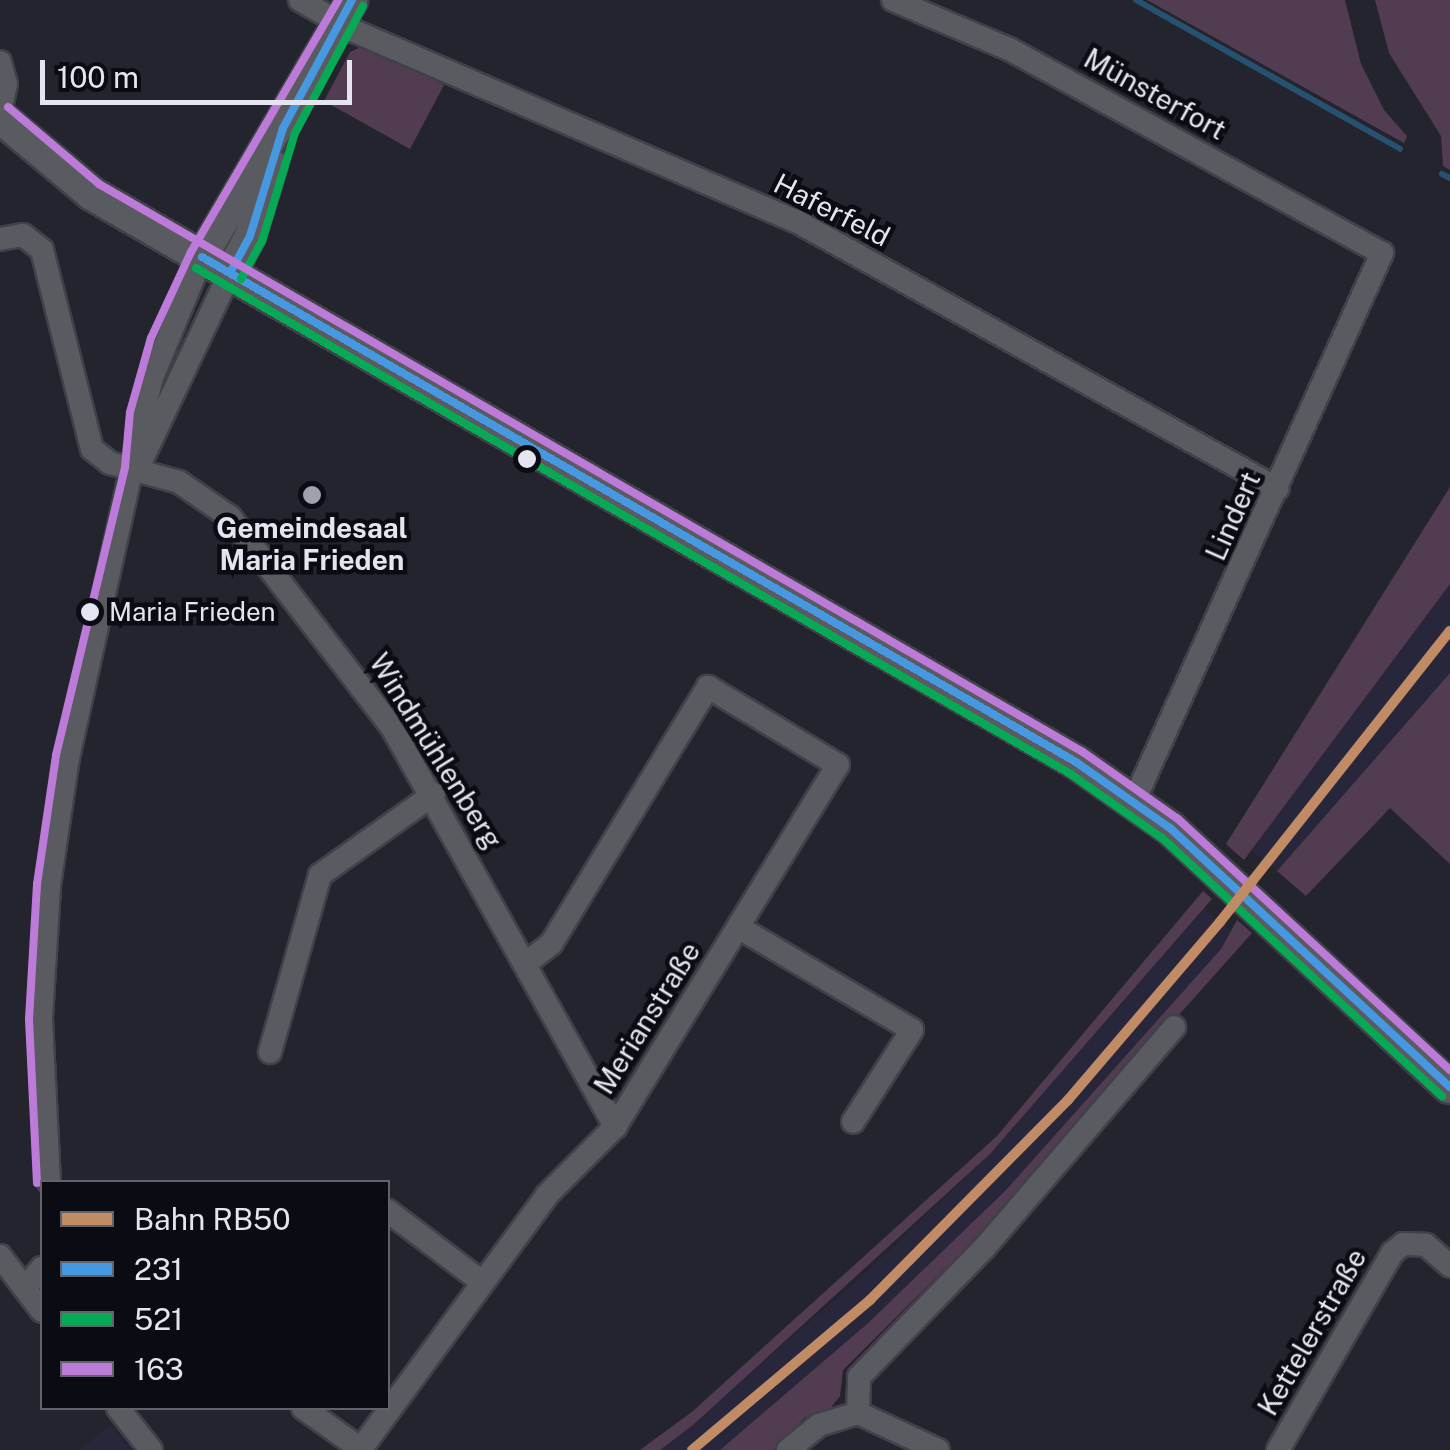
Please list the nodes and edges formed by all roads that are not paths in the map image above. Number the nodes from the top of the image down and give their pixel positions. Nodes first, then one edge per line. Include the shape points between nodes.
1 (300, 0) edge
2 (893, 0) edge
3 (346, 12) edge
4 (0, 62) edge
5 (0, 115) edge
6 (0, 239) edge
7 (1382, 252) joint
8 (216, 265) junction
9 (137, 469) junction
10 (1278, 488) junction
11 (434, 794) junction
12 (1134, 802) junction
13 (738, 927) junction
14 (526, 963) junction
15 (1174, 1027) dead end
16 (270, 1052) dead end
17 (1450, 1087) edge
18 (854, 1122) dead end
19 (615, 1127) junction
20 (49, 1180) edge
21 (390, 1213) edge
22 (0, 1256) edge
23 (1450, 1266) edge
24 (40, 1270) edge
25 (482, 1282) junction
26 (25, 1288) junction
27 (40, 1307) edge
28 (390, 1409) edge
29 (120, 1410) edge
30 (306, 1410) edge
31 (389, 1410) edge
32 (858, 1413) junction
33 (151, 1450) edge
34 (360, 1450) edge
35 (788, 1450) edge
36 (938, 1450) edge
37 (1278, 1450) edge

1 - 3 street, Haferfeld
2 - 7 street, Münsterfort via 1009,48
3 - 8 street via 282,128 250,236
3 - 10 street, Haferfeld via 796,222
4 - 5 street via 6,84
5 - 8 main road via 68,177
6 - 9 street, Windmühlenberg via 23,235 42,250 88,442 110,464
7 - 10 street, Lindert
8 - 9 street
8 - 9 street via 151,380
8 - 12 main road via 986,708
9 - 11 street, Windmühlenberg via 179,482 230,516 326,636
9 - 20 street via 68,758 49,886 42,1018
10 - 12 street, Lindert
11 - 14 street, Windmühlenberg
11 - 16 street via 320,875
12 - 17 main road
13 - 14 street, Merianstraße via 838,765 708,687 552,942
13 - 18 street via 912,1030
13 - 19 street, Merianstraße
14 - 19 street, Windmühlenberg
15 - 32 street via 998,1233 858,1376
19 - 25 street, Merianstraße via 547,1195
21 - 25 street
22 - 26 street
23 - 37 street, Kettelerstraße via 1426,1245 1404,1244 1392,1253
24 - 26 street
25 - 28 street, Merianstraße
26 - 27 street
29 - 33 street
30 - 34 street, Merianstraße
31 - 34 street, Merianstraße
32 - 35 street via 820,1425
32 - 36 street

